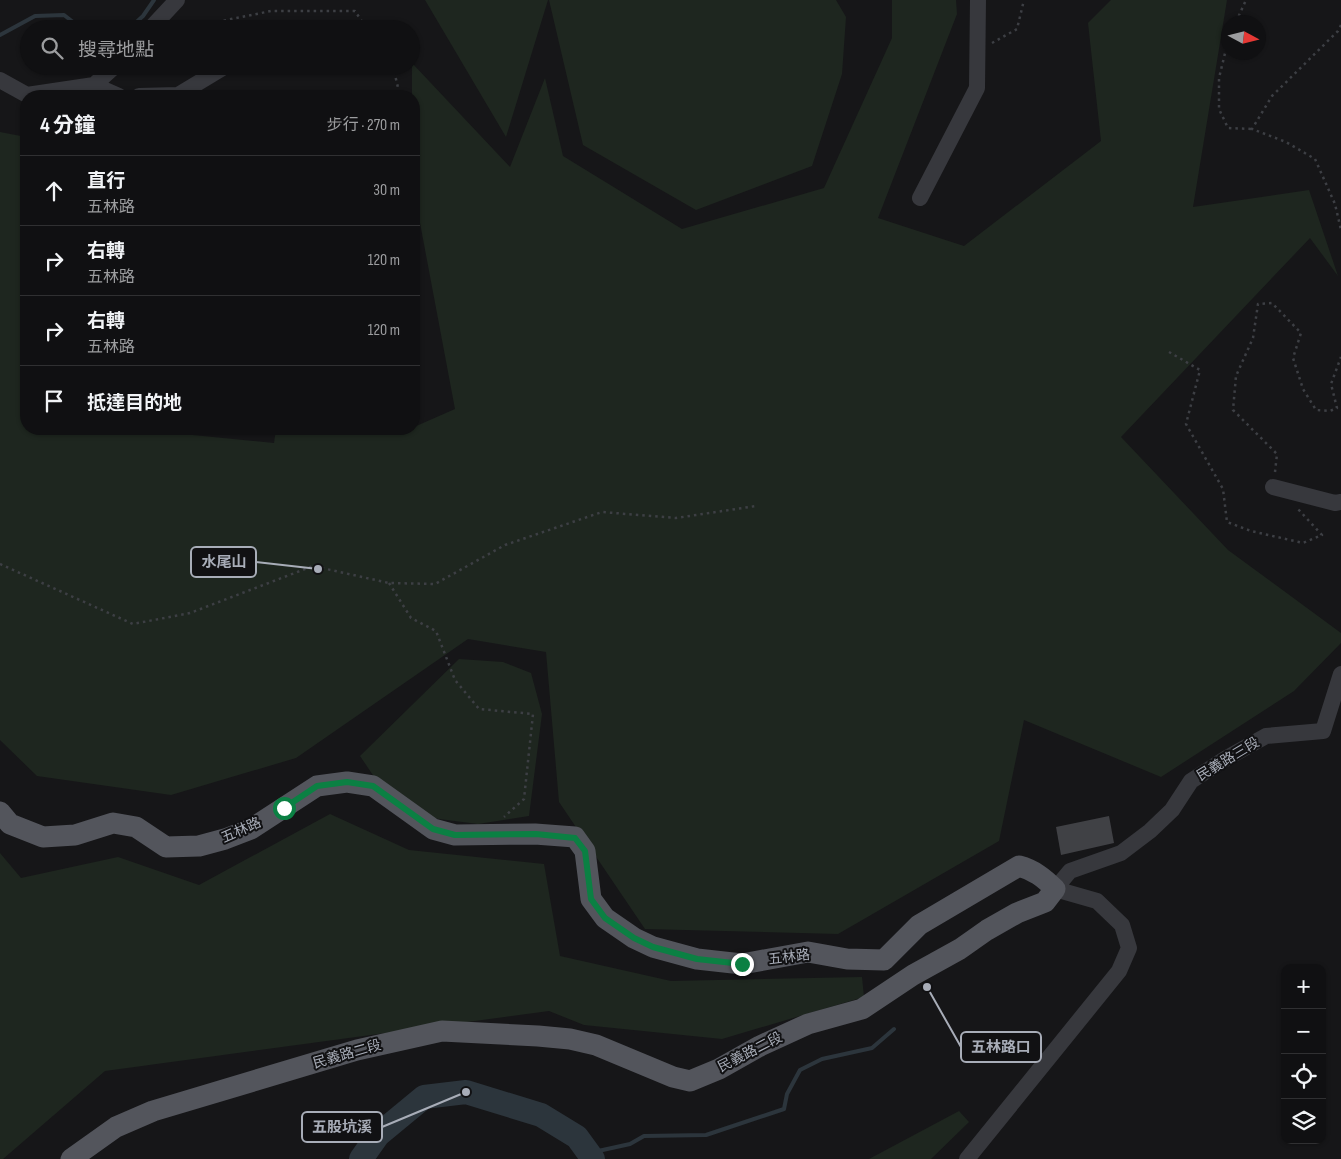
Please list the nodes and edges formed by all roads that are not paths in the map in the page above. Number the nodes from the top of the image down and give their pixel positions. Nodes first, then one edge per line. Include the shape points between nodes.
1 (177, 0) edge
2 (978, 0) edge
3 (158, 20) edge
4 (104, 75) edge
5 (211, 75) edge
6 (0, 80) edge
7 (94, 84) junction
8 (57, 90) edge
9 (106, 90) edge
10 (186, 90) edge
11 (20, 91) edge
12 (920, 198) dead end
13 (1273, 488) road end
14 (1341, 502) edge
15 (1341, 674) edge
16 (0, 812) edge
17 (1055, 889) junction
18 (71, 1159) edge
19 (967, 1159) edge

1 - 3 street
2 - 12 street via 977,88
4 - 7 street
5 - 10 street
6 - 11 street
7 - 8 street
7 - 9 street
13 - 14 street
15 - 17 street, 民義路三段 via 1323,731 1266,736 1225,759 1191,781 1172,810 1150,831 1121,853 1070,871
16 - 17 main road, 五林路 via 10,824 43,837 75,835 113,823 136,828 166,847 199,846 251,829 317,786 347,782 373,786 433,829 455,835 536,834 575,838 585,851 591,899 605,918 653,947 697,959 742,964 808,952 847,959 884,960 919,925 1019,866 1032,870
17 - 18 main road, 民義路二段 via 1045,902 987,930 862,1009 808,1024 690,1081 596,1045 570,1039 442,1031 356,1050 152,1110 116,1127
17 - 19 street via 1097,901 1122,925 1129,948 1119,970

